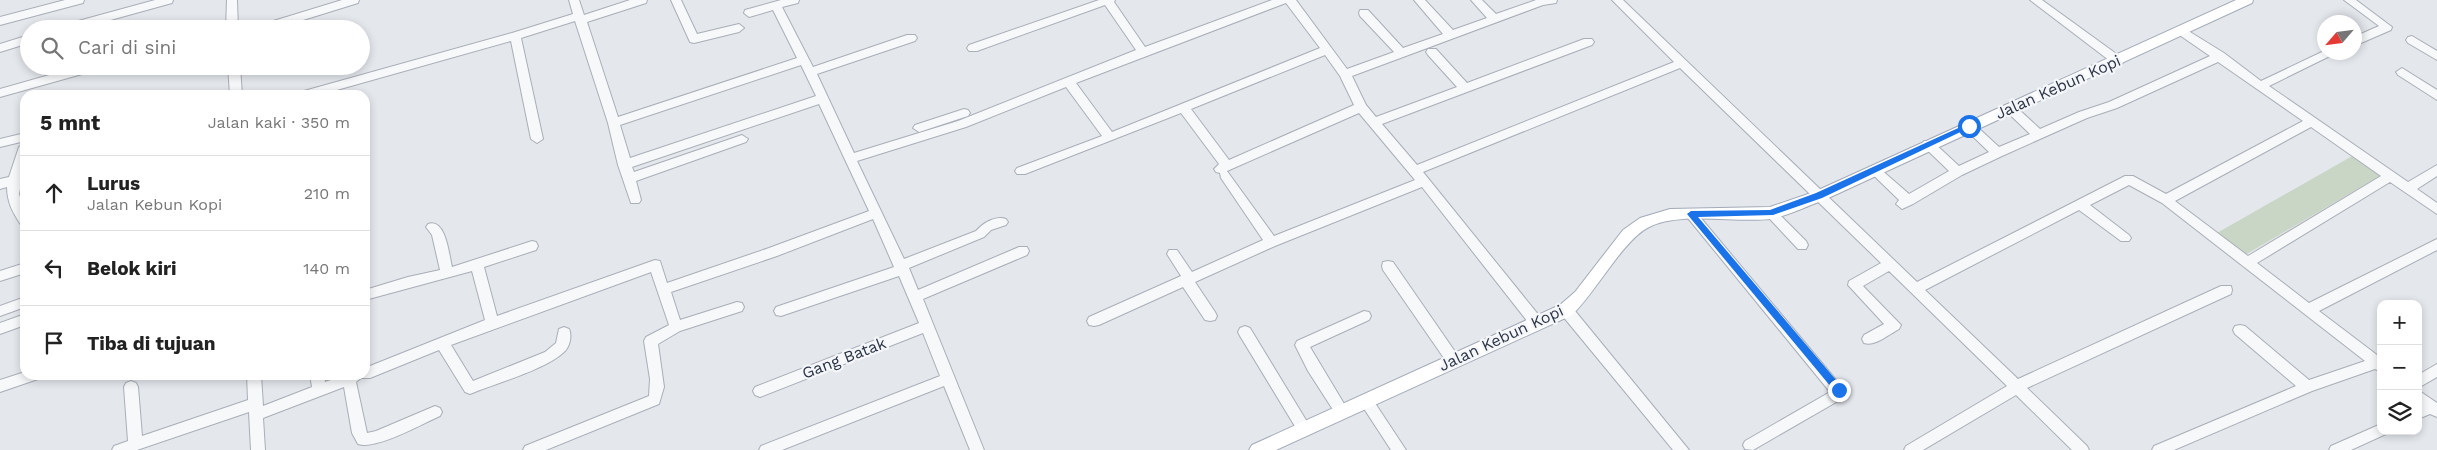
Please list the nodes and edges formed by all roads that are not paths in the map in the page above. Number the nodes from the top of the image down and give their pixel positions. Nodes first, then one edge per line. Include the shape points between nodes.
1 (79, 0) edge
2 (168, 0) edge
3 (232, 0) edge
4 (354, 0) edge
5 (574, 0) edge
6 (642, 0) edge
7 (676, 0) edge
8 (794, 0) edge
9 (1109, 0) edge
10 (1283, 0) edge
11 (1290, 0) edge
12 (1419, 0) edge
13 (1476, 0) edge
14 (1616, 0) edge
15 (2035, 0) edge
16 (2247, 0) edge
17 (2368, 0) edge
18 (1544, 1) edge
19 (2353, 2) edge
20 (776, 5) junction
21 (749, 13) dead end
22 (1364, 13) dead end
23 (580, 18) junction
24 (1494, 19) junction
25 (96, 20) edge
26 (231, 20) edge
27 (290, 20) edge
28 (0, 21) edge
29 (740, 28) dead end
30 (2182, 31) junction
31 (1451, 35) junction
32 (516, 36) junction
33 (911, 38) dead end
34 (2362, 38) edge
35 (2412, 40) dead end
36 (20, 42) edge
37 (1588, 42) dead end
38 (0, 48) edge
39 (973, 48) dead end
40 (1328, 49) junction
41 (1143, 52) junction
42 (1432, 52) dead end
43 (1401, 53) junction
44 (2220, 56) junction
45 (2437, 56) edge
46 (2317, 59) edge
47 (2118, 61) junction
48 (1682, 63) junction
49 (808, 66) junction
50 (2402, 72) dead end
51 (1345, 74) junction
52 (72, 75) edge
53 (235, 75) edge
54 (1069, 82) junction
55 (2262, 85) junction
56 (1466, 89) junction
57 (33, 90) edge
58 (236, 90) edge
59 (322, 90) edge
60 (20, 91) edge
61 (0, 93) edge
62 (2437, 96) edge
63 (823, 98) junction
64 (1183, 107) junction
65 (1361, 108) junction
66 (2010, 108) junction
67 (964, 113) dead end
68 (2313, 121) junction
69 (614, 123) junction
70 (1374, 123) junction
71 (1969, 126) junction
72 (2039, 134) junction
73 (20, 138) edge
74 (1110, 138) junction
75 (537, 139) dead end
76 (742, 139) dead end
77 (0, 144) edge
78 (1928, 144) junction
79 (1998, 153) junction
80 (849, 155) junction
81 (20, 162) edge
82 (624, 166) junction
83 (1224, 170) junction
84 (1414, 170) junction
85 (1874, 170) junction
86 (2437, 170) edge
87 (1021, 171) dead end
88 (1958, 172) junction
89 (2391, 176) junction
90 (628, 179) junction
91 (14, 180) junction
92 (1423, 182) junction
93 (0, 184) edge
94 (2408, 188) junction
95 (1819, 196) junction
96 (635, 200) dead end
97 (2166, 200) junction
98 (2080, 204) junction
99 (2437, 208) edge
100 (876, 213) junction
101 (1770, 213) junction
102 (1691, 214) junction
103 (20, 216) edge
104 (1002, 222) dead end
105 (432, 227) dead end
106 (2125, 238) dead end
107 (1271, 242) junction
108 (2437, 244) edge
109 (1802, 245) dead end
110 (532, 246) dead end
111 (1023, 251) dead end
112 (1173, 254) dead end
113 (2248, 262) junction
114 (477, 264) junction
115 (1892, 264) junction
116 (1388, 266) dead end
117 (902, 268) junction
118 (20, 270) edge
119 (447, 274) junction
120 (0, 276) edge
121 (1188, 280) junction
122 (1916, 288) junction
123 (664, 289) junction
124 (2226, 290) dead end
125 (370, 293) edge
126 (916, 296) junction
127 (20, 304) edge
128 (737, 307) dead end
129 (2310, 309) junction
130 (1566, 310) junction
131 (0, 311) edge
132 (781, 311) dead end
133 (1210, 316) dead end
134 (1364, 316) dead end
135 (20, 321) edge
136 (1094, 321) dead end
137 (492, 322) junction
138 (1536, 322) junction
139 (927, 326) junction
140 (676, 327) junction
141 (0, 329) edge
142 (2240, 330) dead end
143 (1245, 332) dead end
144 (564, 333) dead end
145 (1869, 339) dead end
146 (442, 343) junction
147 (1454, 360) junction
148 (2377, 363) edge
149 (2377, 366) edge
150 (2437, 370) edge
151 (370, 371) edge
152 (950, 378) junction
153 (2422, 379) edge
154 (20, 380) edge
155 (254, 380) edge
156 (318, 380) edge
157 (348, 380) edge
158 (358, 380) edge
159 (0, 386) edge
160 (131, 386) dead end
161 (2018, 386) junction
162 (2307, 387) junction
163 (760, 391) dead end
164 (319, 392) junction
165 (2422, 399) edge
166 (1366, 401) junction
167 (256, 409) junction
168 (2434, 409) edge
169 (435, 412) dead end
170 (1342, 412) junction
171 (1304, 429) junction
172 (2377, 432) edge
173 (135, 444) junction
174 (1750, 445) dead end
175 (119, 450) edge
176 (258, 450) edge
177 (530, 450) edge
178 (766, 450) edge
179 (977, 450) edge
180 (1258, 450) edge
181 (1399, 450) edge
182 (1682, 450) edge
183 (1911, 450) edge
184 (2082, 450) edge
185 (2160, 450) edge
186 (2336, 450) edge

1 - 28 street
2 - 25 street
3 - 26 street
4 - 27 street
5 - 23 street
6 - 23 street
7 - 29 street via 694,39
8 - 20 street
9 - 39 street
9 - 41 street
10 - 41 street
11 - 40 street
12 - 31 street
13 - 24 street
14 - 48 street
15 - 47 street
16 - 30 main road, Jalan Kebun Kopi
17 - 19 street
18 - 24 street
19 - 34 street via 2387,27
20 - 21 street
20 - 49 street
22 - 43 street
23 - 32 street
23 - 69 street
24 - 31 street
30 - 44 street
30 - 47 main road, Jalan Kebun Kopi
31 - 43 street
32 - 59 street
32 - 75 street
33 - 49 street
35 - 45 street
36 - 38 street
37 - 56 street
40 - 51 street
40 - 64 street
41 - 54 street
42 - 56 street
43 - 51 street
44 - 55 street
44 - 72 street via 2113,105
46 - 55 street
47 - 66 main road, Jalan Kebun Kopi
48 - 84 street
48 - 95 street
49 - 63 street
49 - 69 street
50 - 62 street
51 - 65 street
52 - 57 street
53 - 58 street
54 - 74 street
54 - 80 street via 962,124
55 - 68 street
56 - 70 street
60 - 61 street
63 - 80 street
63 - 82 street
64 - 74 street
64 - 83 street
65 - 70 street
65 - 83 street
66 - 71 main road, Jalan Kebun Kopi
66 - 72 street
67 - 80 street
68 - 89 street
68 - 97 street
69 - 82 street
70 - 84 street
71 - 78 main road, Jalan Kebun Kopi
71 - 79 street
72 - 79 street
73 - 77 street
74 - 87 street
76 - 90 street
78 - 85 main road, Jalan Kebun Kopi
78 - 88 street
79 - 88 street
80 - 100 street
81 - 91 street
82 - 90 street
83 - 107 street
84 - 92 street
85 - 88 street via 1905,203
85 - 95 main road, Jalan Kebun Kopi
86 - 94 street
89 - 94 street
89 - 113 street
90 - 96 street
91 - 93 street
91 - 103 street via 12,197 14,208
92 - 107 street
92 - 138 street
94 - 99 street
95 - 101 main road, Jalan Kebun Kopi
95 - 115 street
97 - 98 street via 2129,179
97 - 113 street
98 - 106 street
98 - 122 street
100 - 117 street
100 - 123 street
101 - 102 main road, Jalan Kebun Kopi
101 - 109 street
102 - 130 main road, Jalan Kebun Kopi via 1645,222 1628,234 1581,296
102 - 174 street via 1840,393
104 - 117 street
105 - 119 street via 438,233
107 - 121 street
108 - 129 street
110 - 114 street
111 - 126 street
112 - 121 street
113 - 129 street
114 - 119 street
114 - 137 street
115 - 122 street
115 - 145 street via 1854,285 1894,325
116 - 147 street
117 - 126 street
117 - 132 street
118 - 120 street
119 - 125 street
121 - 133 street
121 - 136 street
122 - 161 street
123 - 137 street via 655,265
123 - 140 street
124 - 161 street
126 - 139 street
127 - 131 street
128 - 140 street
129 - 148 street
130 - 138 main road, Jalan Kebun Kopi
130 - 182 street
134 - 170 street via 1302,346
135 - 141 street
137 - 146 street
138 - 147 main road, Jalan Kebun Kopi
139 - 152 street
139 - 163 street, Gang Batak
140 - 177 street via 651,341 657,391 654,400
142 - 162 street
143 - 171 street
144 - 146 street via 562,346 550,356 470,388
146 - 151 street
147 - 166 main road, Jalan Kebun Kopi
149 - 162 street
150 - 153 street
152 - 178 street
152 - 179 street
154 - 159 street
155 - 167 street
156 - 164 street
157 - 164 street
158 - 169 street via 358,427 363,440 378,437
160 - 173 street
161 - 183 street
161 - 184 street
162 - 185 street
164 - 167 street
165 - 168 street
166 - 170 main road, Jalan Kebun Kopi
166 - 181 street
167 - 173 street
167 - 176 street
170 - 171 main road, Jalan Kebun Kopi
171 - 180 main road, Jalan Kebun Kopi
172 - 186 street
173 - 175 street

